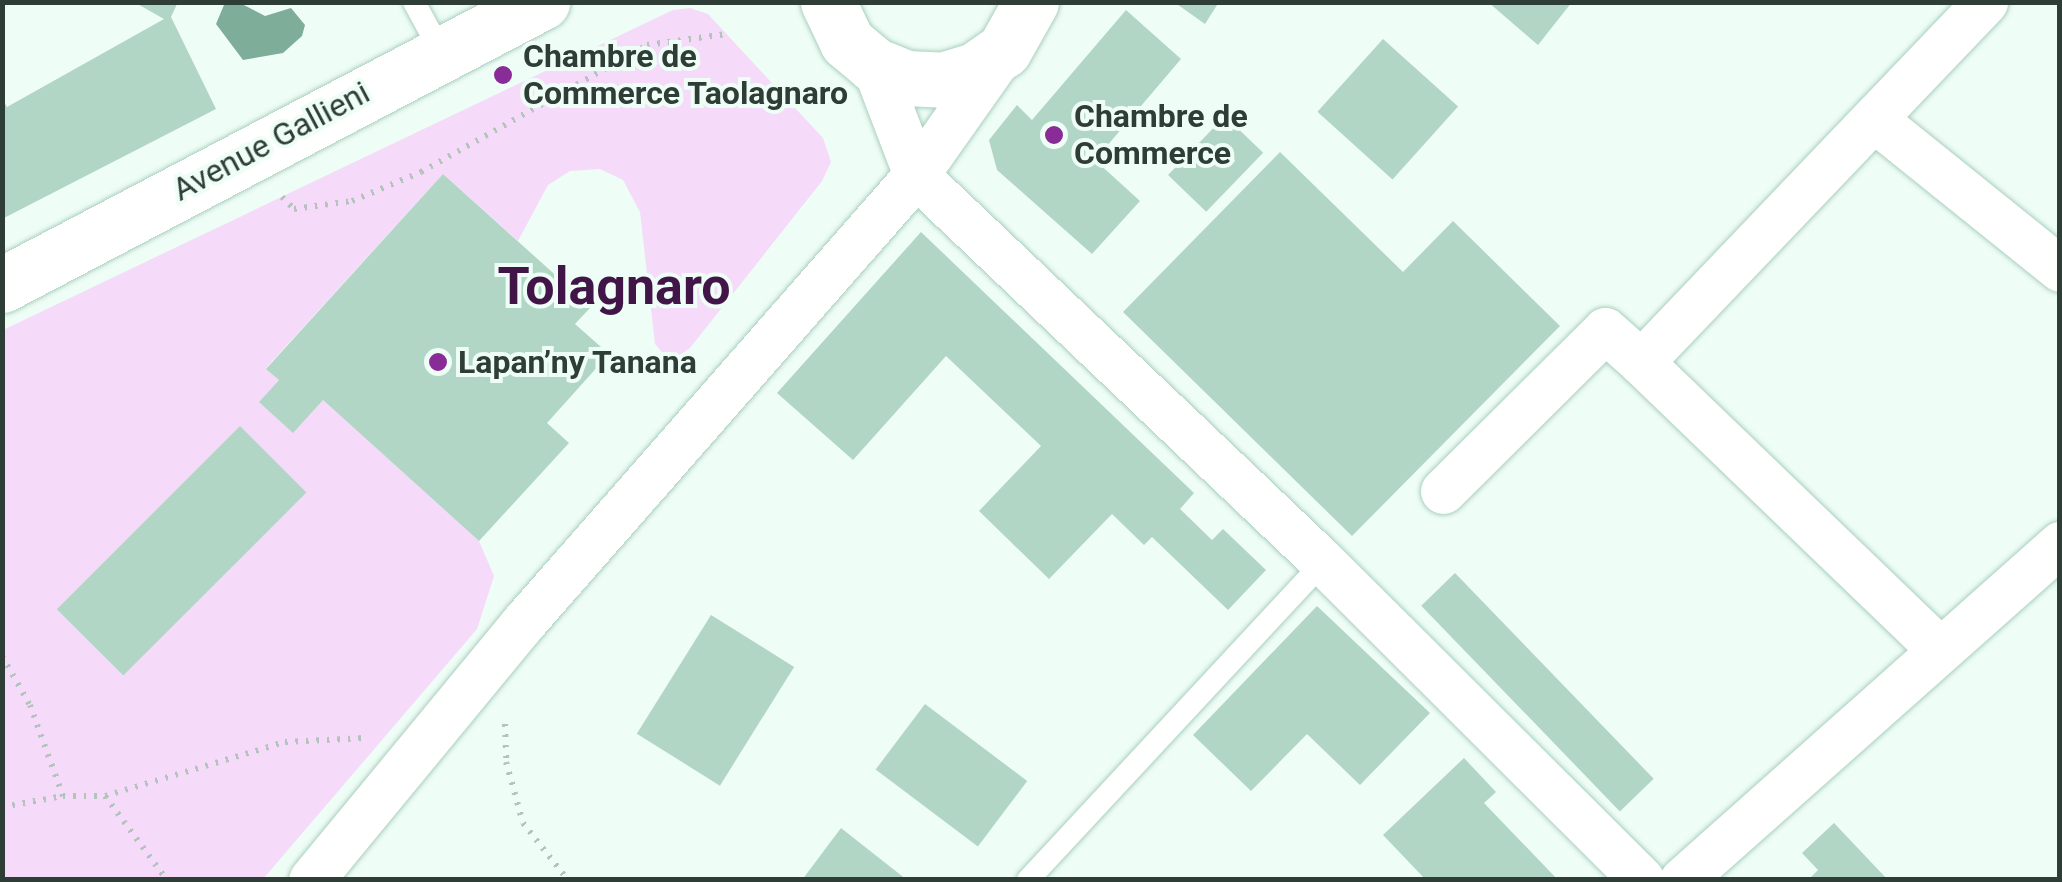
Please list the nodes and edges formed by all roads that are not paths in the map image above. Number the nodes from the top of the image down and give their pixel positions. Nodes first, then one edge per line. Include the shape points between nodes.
1 (414, 2) edge
2 (542, 2) edge
3 (828, 2) edge
4 (1030, 2) edge
5 (1985, 2) edge
6 (1004, 50) junction
7 (441, 52) junction
8 (874, 65) junction
9 (1875, 120) junction
10 (916, 175) junction
11 (2060, 269) edge
12 (2, 285) edge
13 (1641, 362) junction
14 (1443, 491) dead end
15 (2060, 544) edge
16 (1323, 562) junction
17 (1938, 648) junction
18 (311, 880) edge
19 (1028, 880) edge
20 (1642, 880) edge
21 (1682, 880) edge

1 - 7 lane
2 - 7 main road, Avenue Gallieni
3 - 8 main road via 847,42
4 - 6 main road
5 - 9 street
6 - 8 main road via 975,70 942,80 907,78
6 - 10 street
7 - 12 main road, Avenue Gallieni
8 - 10 street
9 - 11 street
9 - 13 street
10 - 16 street
10 - 18 street
13 - 14 street via 1605,330
13 - 17 street
15 - 17 street
16 - 19 lane
16 - 20 street
17 - 21 street

